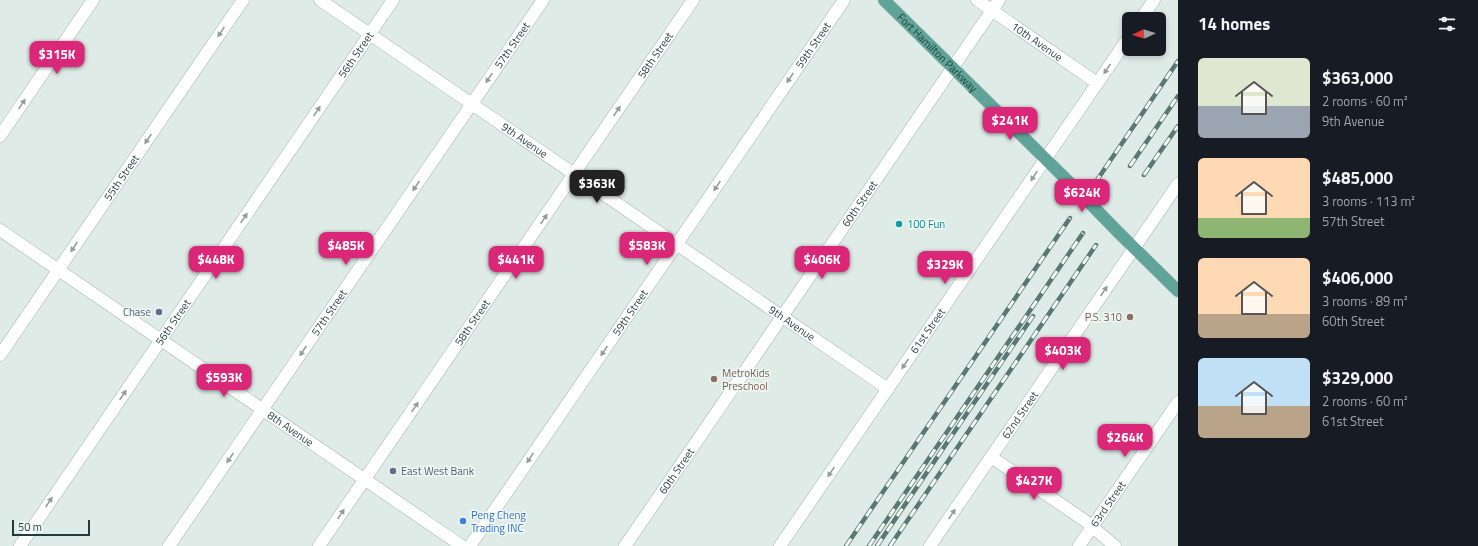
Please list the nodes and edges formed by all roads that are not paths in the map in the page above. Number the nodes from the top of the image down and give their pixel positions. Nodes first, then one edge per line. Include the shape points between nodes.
1 (93, 0) edge
2 (243, 0) edge
3 (320, 0) edge
4 (393, 0) edge
5 (543, 0) edge
6 (693, 0) edge
7 (844, 0) edge
8 (884, 0) edge
9 (977, 0) edge
10 (999, 0) edge
11 (1154, 0) edge
12 (992, 10) junction
13 (1146, 12) edge
14 (370, 34) junction
15 (1122, 47) edge
16 (952, 67) junction
17 (1098, 83) junction
18 (472, 104) junction
19 (0, 136) edge
20 (1045, 159) junction
21 (575, 174) junction
22 (1178, 184) edge
23 (0, 230) edge
24 (676, 244) junction
25 (1134, 247) junction
26 (59, 270) junction
27 (1178, 291) edge
28 (782, 316) junction
29 (161, 340) junction
30 (0, 355) edge
31 (888, 389) junction
32 (1178, 402) edge
33 (263, 410) junction
34 (991, 457) junction
35 (365, 480) junction
36 (1092, 528) junction
37 (20, 546) edge
38 (169, 546) edge
39 (319, 546) edge
40 (462, 546) edge
41 (470, 546) edge
42 (625, 546) edge
43 (780, 546) edge
44 (930, 546) edge
45 (1079, 546) edge
46 (1115, 546) edge

19 -> 1 street
2 -> 26 street, 55th Street
3 - 14 street, 9th Avenue
4 - 14 street, 56th Street
5 -> 18 street, 57th Street
21 -> 6 street, 58th Street
7 -> 24 street, 59th Street
8 - 16 main road, Fort Hamilton Parkway
9 - 12 street, 10th Avenue
10 - 12 street, 60th Street
11 - 13 street
12 - 16 street, 60th Street
12 - 17 street, 10th Avenue
14 - 18 street, 9th Avenue
29 -> 14 street, 56th Street
15 -> 17 street, 61st Street
16 - 20 main road, Fort Hamilton Parkway
16 - 28 street, 60th Street
17 - 20 street, 61st Street
18 - 21 street, 9th Avenue
18 -> 33 street, 57th Street
20 - 25 main road, Fort Hamilton Parkway, bridge
20 -> 31 street, 61st Street
21 - 24 street, 9th Avenue
35 -> 21 street, 58th Street
22 - 25 street, 62nd Street
23 - 26 street, 8th Avenue
24 - 28 street, 9th Avenue
24 -> 41 street, 59th Street
25 - 27 main road, Fort Hamilton Parkway
34 -> 25 street, 62nd Street
26 - 29 street, 8th Avenue
26 - 30 street, 55th Street
28 - 31 street, 9th Avenue
28 - 42 street, 60th Street
29 - 33 street, 8th Avenue
37 -> 29 street, 56th Street
31 -> 43 street, 61st Street
32 - 36 street, 63rd Street
33 - 35 street, 8th Avenue
33 -> 38 street, 57th Street
34 - 36 street
44 -> 34 street, 62nd Street
39 -> 35 street, 58th Street
35 - 40 street, 8th Avenue
36 - 45 street, 63rd Street
36 - 46 street

